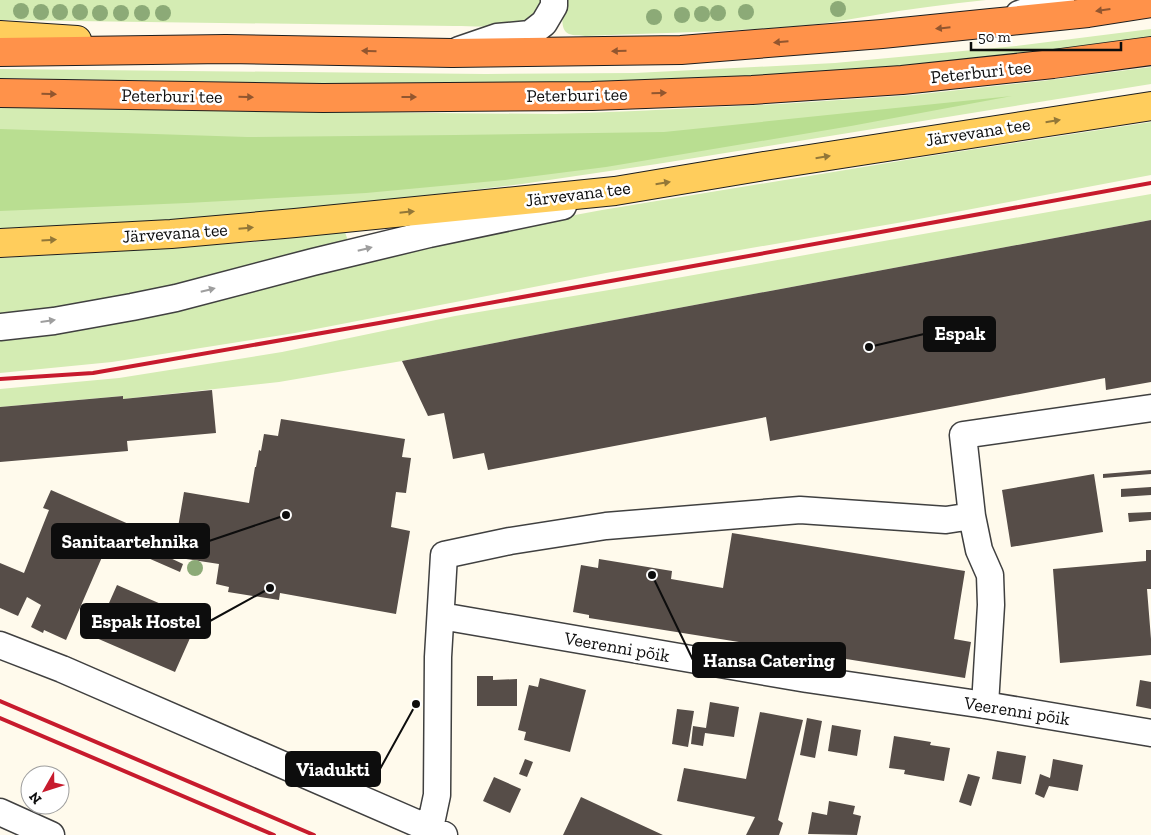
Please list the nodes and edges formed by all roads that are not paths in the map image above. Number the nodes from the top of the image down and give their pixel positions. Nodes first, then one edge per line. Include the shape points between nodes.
1 (554, 0) edge
2 (1061, 0) edge
3 (1151, 4) edge
4 (991, 24) junction
5 (0, 35) edge
6 (226, 49) junction
7 (1151, 51) edge
8 (0, 52) edge
9 (452, 53) junction
10 (0, 93) edge
11 (1151, 106) edge
12 (615, 191) junction
13 (0, 243) edge
14 (0, 327) edge
15 (1151, 408) edge
16 (972, 516) junction
17 (441, 616) junction
18 (0, 645) edge
19 (985, 705) junction
20 (1151, 733) edge
21 (0, 812) edge
22 (437, 832) edge
23 (51, 835) edge

1 - 9 street via 544,22 530,34 497,37
2 - 4 street
3 -> 4 highway
4 -> 9 highway via 681,50
5 - 6 main road
6 - 8 highway
9 -> 6 highway
10 -> 7 highway, Peterburi tee via 323,98 743,91 902,80
12 -> 11 main road, Järvevana tee
13 -> 12 main road, Järvevana tee via 181,233
14 -> 12 street via 64,319 176,298 419,236 559,207
15 - 16 street via 963,435
16 - 17 street via 946,520 800,510 606,526 510,541 444,555
16 - 19 street via 979,550 990,575
17 - 19 street, Veerenni põik via 807,679
17 - 22 street
18 - 22 street
19 - 20 street, Veerenni põik
21 - 23 street

